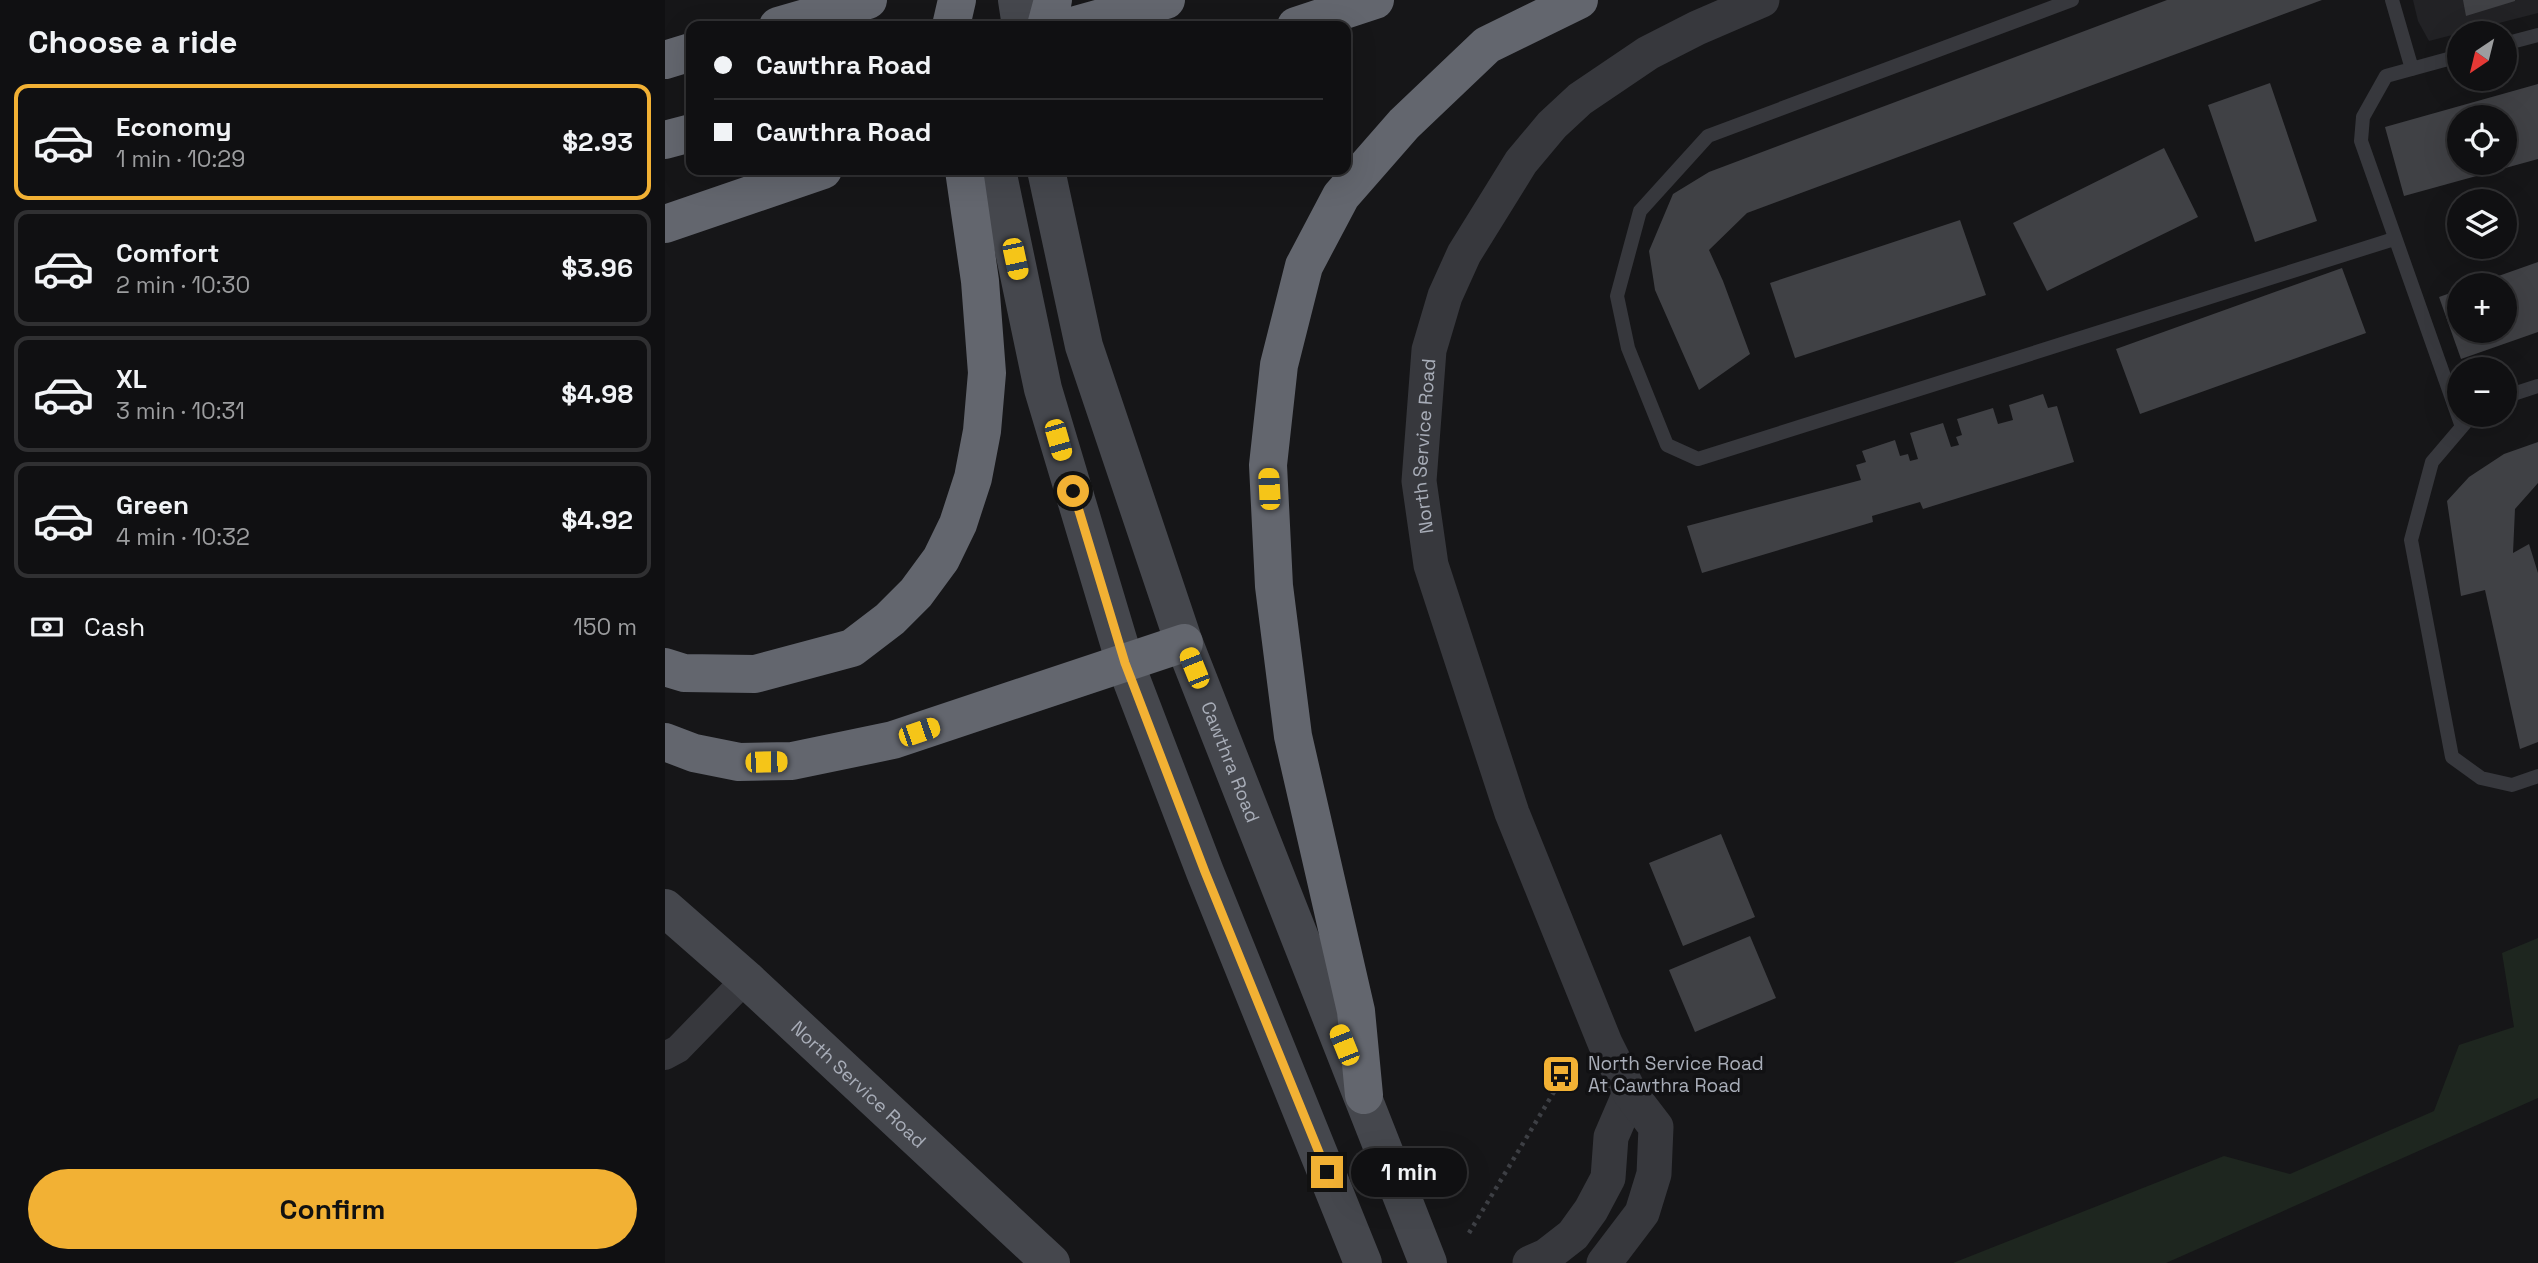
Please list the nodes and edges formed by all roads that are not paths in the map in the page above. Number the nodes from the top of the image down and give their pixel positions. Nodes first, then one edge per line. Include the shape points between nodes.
1 (868, 0) edge
2 (957, 0) edge
3 (968, 0) edge
4 (1017, 0) edge
5 (1053, 0) edge
6 (1166, 0) edge
7 (1375, 0) edge
8 (1579, 0) edge
9 (1762, 0) edge
10 (2072, 0) edge
11 (2392, 0) edge
12 (795, 21) edge
13 (952, 21) edge
14 (972, 21) edge
15 (1020, 21) edge
16 (1047, 21) edge
17 (1090, 21) edge
18 (1311, 21) edge
19 (2538, 35) edge
20 (2517, 41) edge
21 (686, 54) edge
22 (2447, 59) edge
23 (665, 60) edge
24 (2412, 69) junction
25 (686, 134) edge
26 (665, 140) edge
27 (808, 175) edge
28 (967, 175) edge
29 (996, 175) edge
30 (1049, 181) edge
31 (987, 212) junction
32 (665, 224) edge
33 (2394, 239) junction
34 (2447, 386) edge
35 (2538, 386) edge
36 (2517, 393) edge
37 (2462, 427) edge
38 (1184, 643) junction
39 (1125, 663) junction
40 (665, 667) edge
41 (665, 742) edge
42 (2538, 776) edge
43 (665, 908) edge
44 (746, 979) junction
45 (665, 1056) edge
46 (1630, 1093) junction
47 (1364, 1095) junction
48 (1051, 1263) edge
49 (1363, 1263) edge
50 (1428, 1263) edge
51 (1530, 1263) edge
52 (1604, 1263) edge

1 - 12 highway
2 - 13 highway
3 - 14 main road
4 - 15 main road
5 - 16 highway
6 - 17 highway
7 - 18 highway
8 - 47 highway via 1486,46 1404,124 1341,196 1304,267 1279,365 1268,465 1274,586 1293,736 1356,1011
9 - 46 street, North Service Road via 1648,53 1580,99 1552,125 1521,162 1464,254 1445,296 1429,351 1419,481 1431,565 1512,813 1595,1020
10 - 33 lane via 1709,136 1640,211 1617,296 1628,348 1667,445 1698,459
11 - 24 lane
19 - 20 lane
21 - 23 highway
22 - 24 lane
24 - 33 lane via 2386,76 2363,117 2361,141
25 - 26 highway
27 - 32 highway
28 - 31 highway
29 - 31 main road
30 - 38 main road, Cawthra Road via 1084,346
31 - 39 main road
31 - 40 highway via 980,281 987,373 982,431 973,478 941,559 916,593 852,648 755,674 684,673
33 - 34 lane
35 - 36 lane
37 - 42 lane via 2432,462 2410,540 2452,757 2481,778 2512,785
38 - 39 highway
38 - 47 main road, Cawthra Road
39 - 41 highway via 893,740 792,761 739,762
39 - 49 main road
43 - 44 main road, North Service Road
44 - 45 street via 678,1049
44 - 48 main road, North Service Road
46 - 51 street via 1611,1137 1608,1178 1591,1210 1573,1235
46 - 52 street, North Service Road via 1656,1127 1654,1174 1642,1213
47 - 50 main road, Cawthra Road

